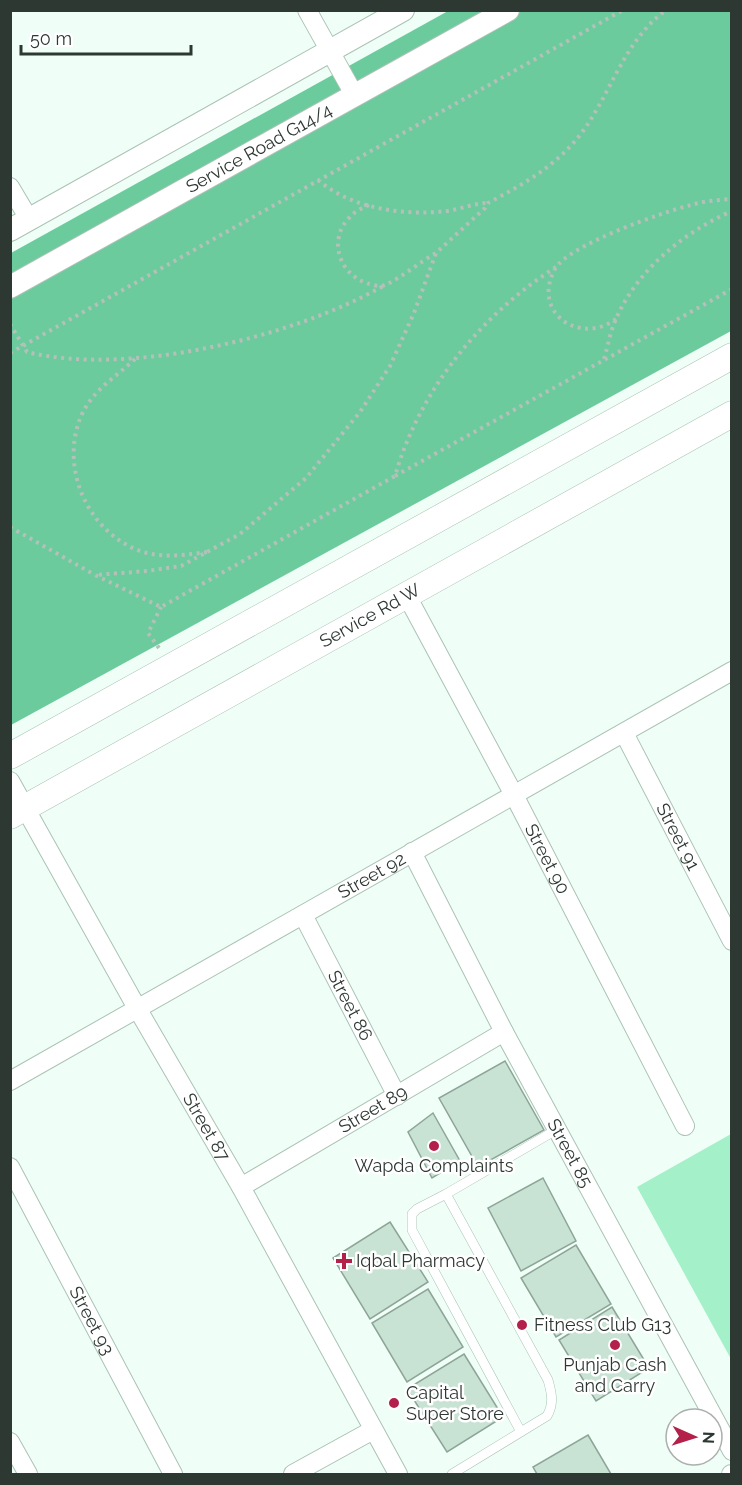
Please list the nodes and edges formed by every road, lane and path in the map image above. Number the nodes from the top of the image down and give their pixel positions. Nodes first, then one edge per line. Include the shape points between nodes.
1 (307, 10) edge
2 (403, 10) edge
3 (508, 10) edge
4 (623, 10) edge
5 (666, 10) edge
6 (330, 51) junction
7 (355, 96) junction
8 (318, 180) junction
9 (10, 187) edge
10 (732, 199) edge
11 (488, 203) junction
12 (369, 205) junction
13 (732, 212) edge
14 (20, 225) edge
15 (436, 253) junction
16 (556, 267) junction
17 (383, 286) junction
18 (10, 287) edge
19 (732, 289) edge
20 (616, 318) junction
21 (10, 324) edge
22 (23, 346) junction
23 (10, 353) edge
24 (732, 356) edge
25 (135, 358) junction
26 (604, 360) junction
27 (732, 414) edge
28 (395, 476) junction
29 (10, 527) edge
30 (209, 552) junction
31 (95, 575) junction
32 (407, 596) junction
33 (162, 607) junction
34 (173, 666) junction
35 (730, 674) edge
36 (624, 733) junction
37 (10, 756) edge
38 (10, 781) edge
39 (514, 795) junction
40 (18, 812) edge
41 (412, 852) junction
42 (303, 915) junction
43 (732, 941) edge
44 (137, 1008) junction
45 (504, 1032) junction
46 (10, 1081) edge
47 (397, 1096) junction
48 (685, 1126) dead end
49 (556, 1130) junction
50 (10, 1167) edge
51 (241, 1187) junction
52 (446, 1194) junction
53 (373, 1430) junction
54 (520, 1432) junction
55 (10, 1442) edge
56 (732, 1451) edge
57 (28, 1474) edge
58 (173, 1474) edge
59 (292, 1474) edge
60 (398, 1474) edge
61 (452, 1474) edge

1 - 6 street
2 - 6 street
3 - 7 street, Service Road G14/4
4 - 8 path
5 - 11 path via 637,39 596,111 561,155 535,177
6 - 7 street
6 - 14 street
7 - 18 street, Service Road G14/4
8 - 12 path via 338,194
8 - 22 path
9 - 14 street
10 - 16 path via 700,203 604,236
11 - 12 path via 430,212
11 - 15 path
12 - 17 path via 345,222 338,248 344,266 356,279
13 - 20 path via 699,228 663,255
15 - 17 path
15 - 30 path via 390,366 360,412 306,478 240,534
16 - 20 path via 549,292 550,304 558,316 577,328 592,329 606,326
16 - 28 path via 505,305 462,351 421,411
17 - 25 path via 349,304 247,338
19 - 26 path
20 - 26 path
21 - 22 path
22 - 23 path
22 - 25 path via 27,352 59,358
24 - 34 main road
25 - 30 path via 100,388 82,415 74,457 84,499 116,539 143,552 177,556
26 - 28 path
27 - 32 main road, Service Rd W
28 - 33 path
29 - 31 path
30 - 31 path via 181,566
31 - 33 path
32 - 39 street, Street 90
32 - 40 main road, Service Rd W
33 - 34 path via 148,633
34 - 37 main road
35 - 36 street, Street 92
36 - 39 street, Street 92
36 - 43 street, Street 91
38 - 40 street, Street 87
39 - 41 street, Street 92
39 - 48 street, Street 90
40 - 44 street, Street 87
41 - 42 street, Street 92
41 - 45 street, Street 85
42 - 44 street, Street 92
42 - 47 street, Street 86
44 - 46 street, Street 92
44 - 51 street, Street 87
45 - 47 street, Street 89
45 - 49 street, Street 85
47 - 51 street, Street 89
49 - 52 lane
49 - 56 street, Street 85
50 - 58 street, Street 93
51 - 53 street, Street 87
52 - 54 lane via 548,1380 551,1409 547,1416
52 - 54 lane via 412,1214 412,1230
53 - 59 street
53 - 60 street, Street 87
54 - 61 lane
55 - 57 street

